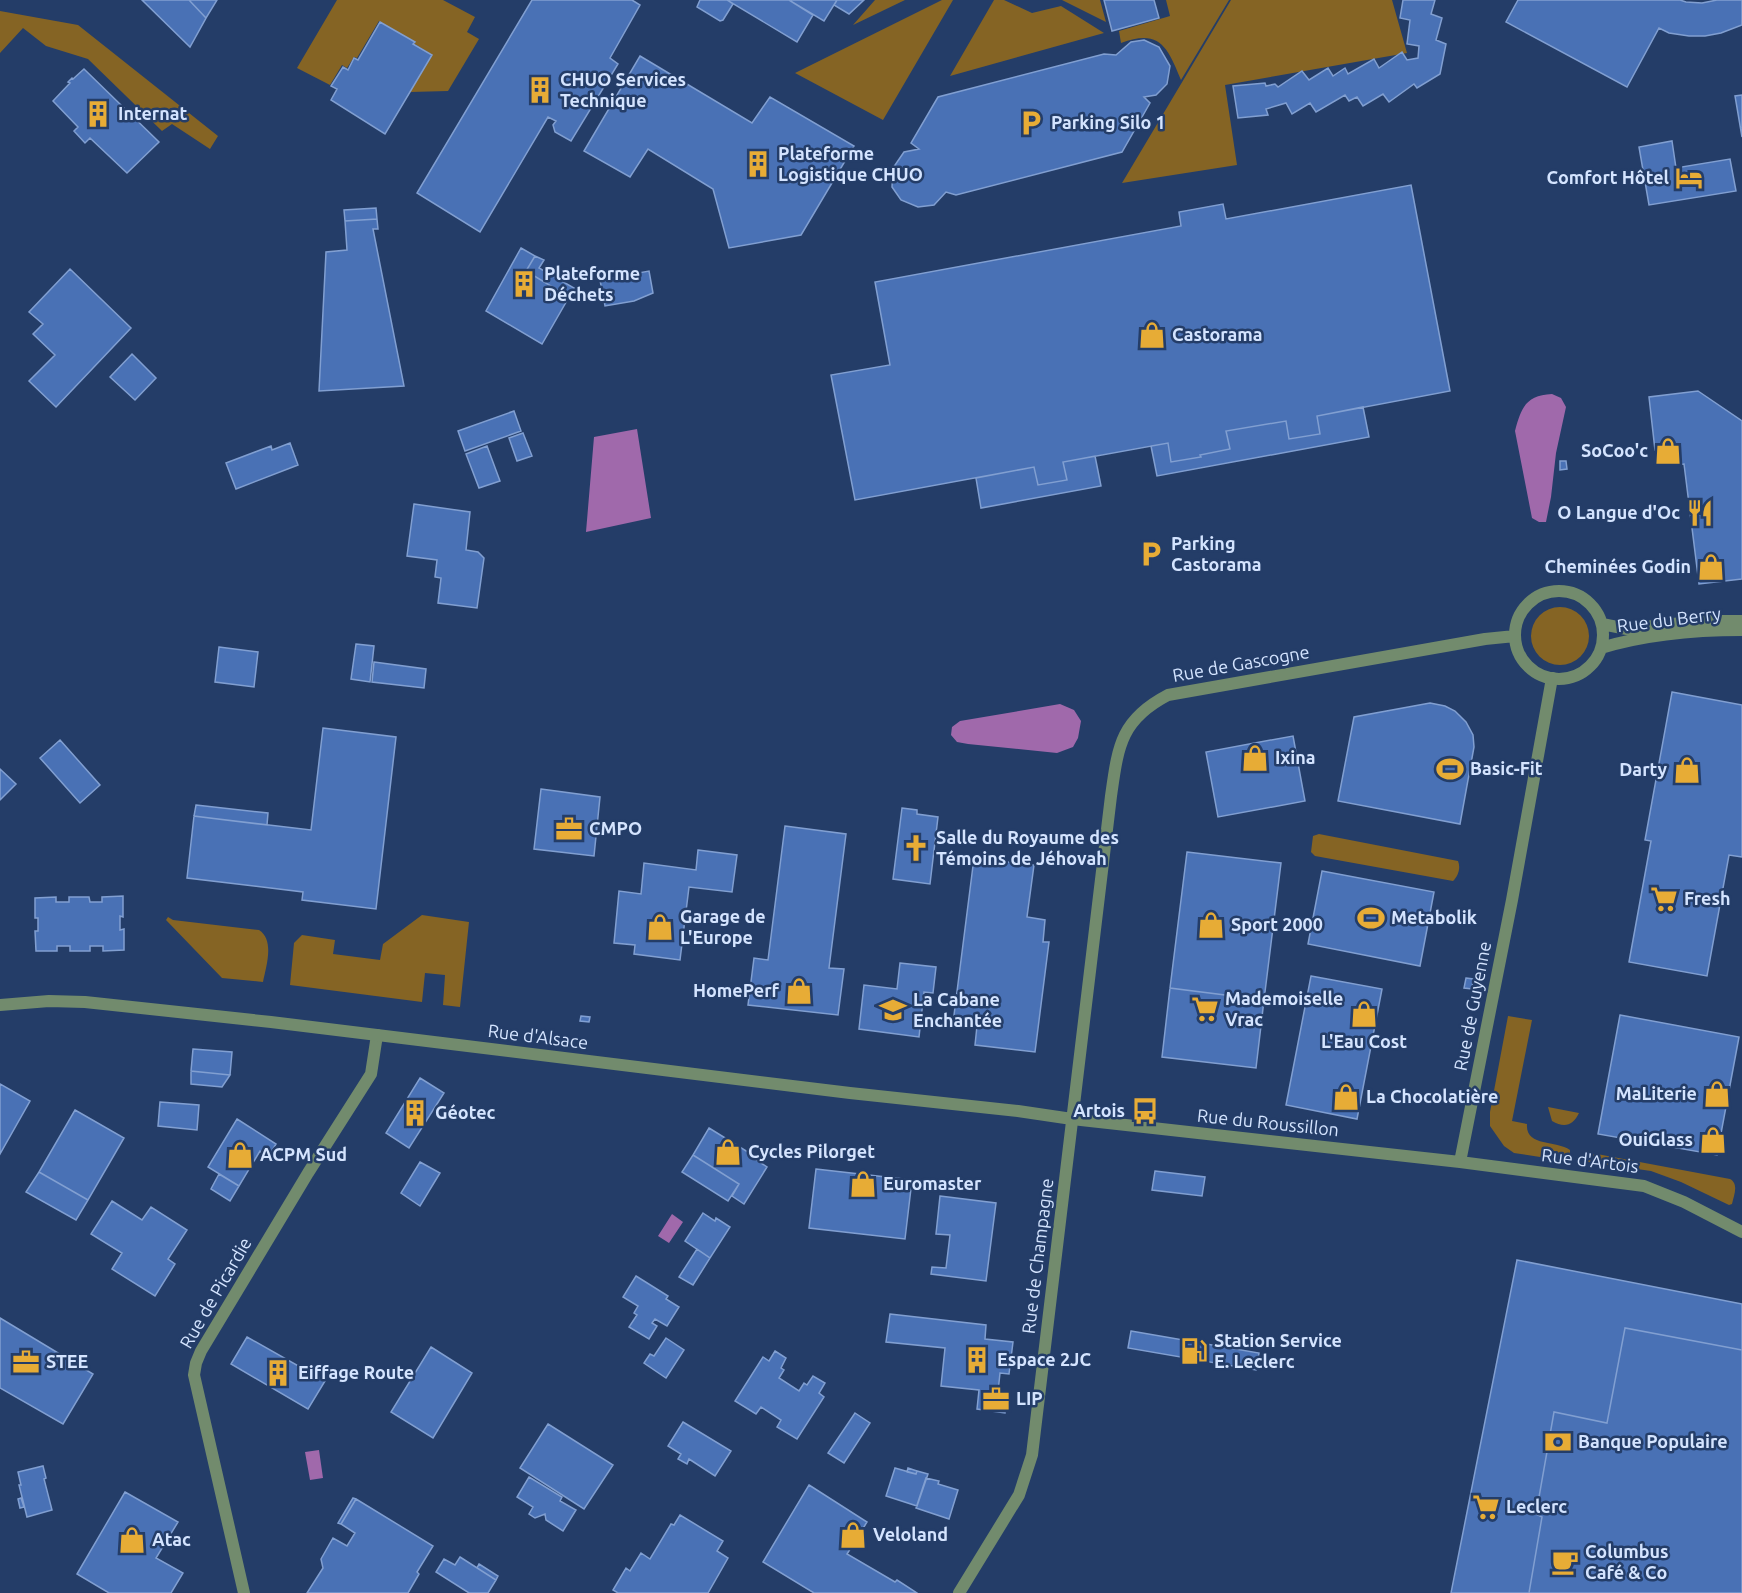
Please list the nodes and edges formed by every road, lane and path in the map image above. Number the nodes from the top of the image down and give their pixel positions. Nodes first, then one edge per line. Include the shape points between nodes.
1 (1742, 621) edge
2 (1602, 624) junction
3 (1742, 630) edge
4 (1515, 636) junction
5 (1601, 648) junction
6 (1552, 678) junction
7 (0, 1005) edge
8 (377, 1035) junction
9 (1072, 1119) junction
10 (1460, 1162) junction
11 (1742, 1232) edge
12 (244, 1593) edge
13 (958, 1593) edge

1 - 2 street, Rue du Berry via 1627,629
2 - 4 street via 1589,602 1555,590 1532,600 1522,610
2 - 5 street
3 - 5 street, Rue du Berry via 1630,639
4 - 6 street via 1522,659 1540,675
4 - 9 street, Rue de Gascogne via 1168,695 1137,716 1117,753
5 - 6 street via 1585,671 1564,679
6 - 10 street, Rue de Guyenne
7 - 8 street, Rue d'Alsace via 85,1002
8 - 9 street, Rue d'Alsace
8 - 12 street, Rue de Picardie via 371,1074 196,1363 194,1375
9 - 10 street, Rue du Roussillon
9 - 13 street, Rue de Champagne via 1032,1455 1019,1495
10 - 11 street, Rue d'Artois via 1644,1186

